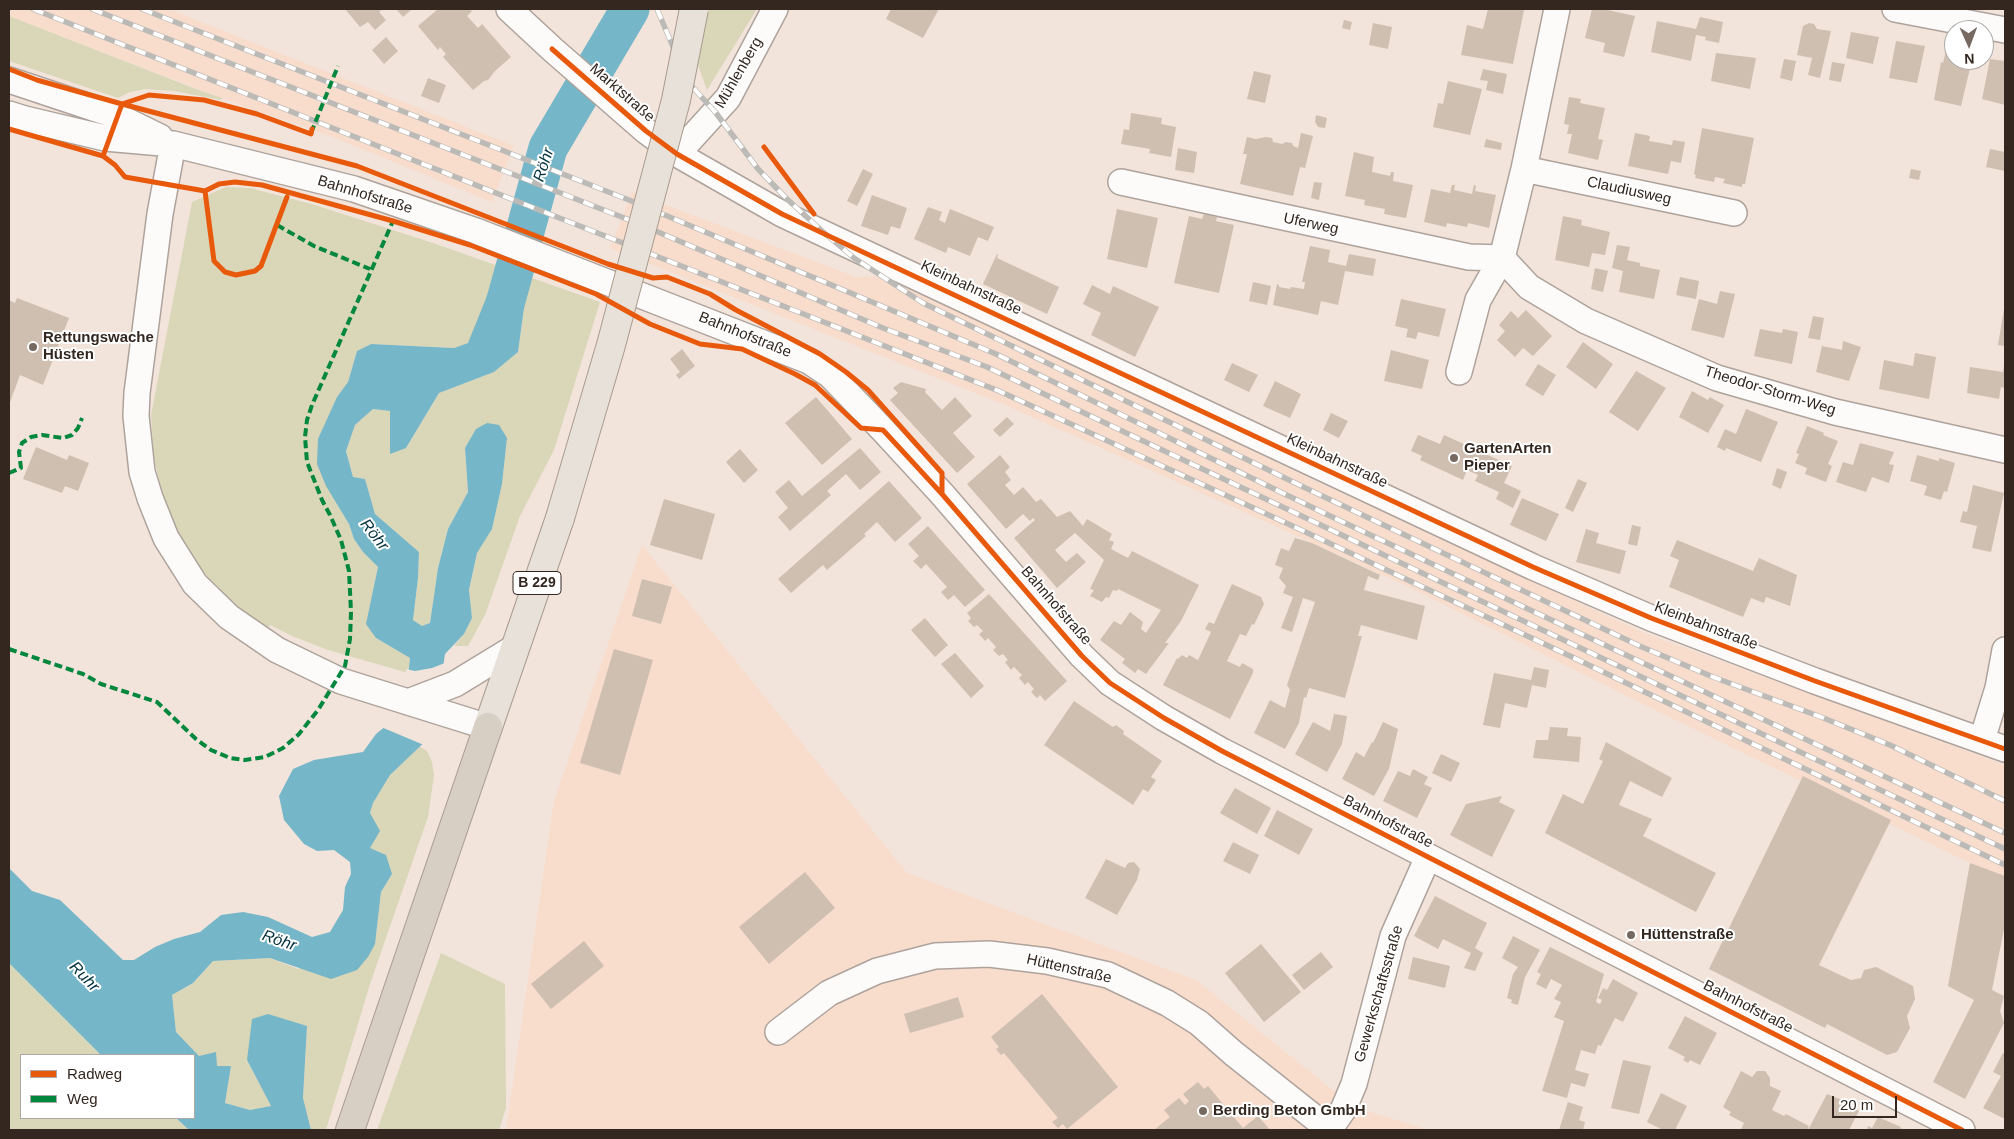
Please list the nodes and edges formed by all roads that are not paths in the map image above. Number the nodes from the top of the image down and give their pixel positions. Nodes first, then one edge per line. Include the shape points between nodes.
1 (509, 9) edge
2 (694, 9) edge
3 (775, 9) edge
4 (1557, 9) edge
5 (1895, 9) edge
6 (2005, 30) edge
7 (9, 80) edge
8 (9, 114) edge
9 (173, 144) junction
10 (677, 154) junction
11 (1524, 169) junction
12 (1121, 182) dead end
13 (1734, 213) dead end
14 (1502, 258) junction
15 (1459, 372) dead end
16 (2005, 450) edge
17 (514, 648) junction
18 (2005, 650) edge
19 (408, 702) junction
20 (488, 727) junction
21 (1982, 740) junction
22 (2005, 749) edge
23 (1428, 858) junction
24 (778, 1032) dead end
25 (350, 1130) edge
26 (1330, 1130) edge
27 (1962, 1130) edge

1 - 10 street, Marktstraße via 646,131
2 - 17 main road, B 229, bridge via 676,100 590,421
3 - 10 street, Mühlenberg via 728,98
4 - 11 street
5 - 6 street
7 - 9 street, Bahnhofstraße via 117,116
8 - 9 street, Bahnhofstraße via 105,138
9 - 19 street via 160,214 136,416 142,472 166,538 195,584 229,617 277,650 341,681
9 - 23 street, Bahnhofstraße via 354,189 476,231 809,361 830,375 942,494 1082,656 1110,683 1222,751
10 - 21 street, Kleinbahnstraße via 782,214 1532,567 1806,678
11 - 13 street, Claudiusweg
11 - 14 street
12 - 14 street, Uferweg via 1469,257
14 - 15 street via 1478,300
14 - 16 street, Theodor-Storm-Weg via 1529,287 1586,321 1717,378 1835,412
17 - 19 street via 455,684
17 - 20 main road, B 229
18 - 21 street via 1998,688
19 - 20 street
20 - 25 highway
21 - 22 street, Kleinbahnstraße
23 - 26 street, Gewerkschaftsstraße via 1393,936 1354,1084
23 - 27 street, Bahnhofstraße
24 - 26 street, Hüttenstraße via 829,993 877,971 935,956 989,954 1047,961 1108,975 1167,1003 1199,1023

